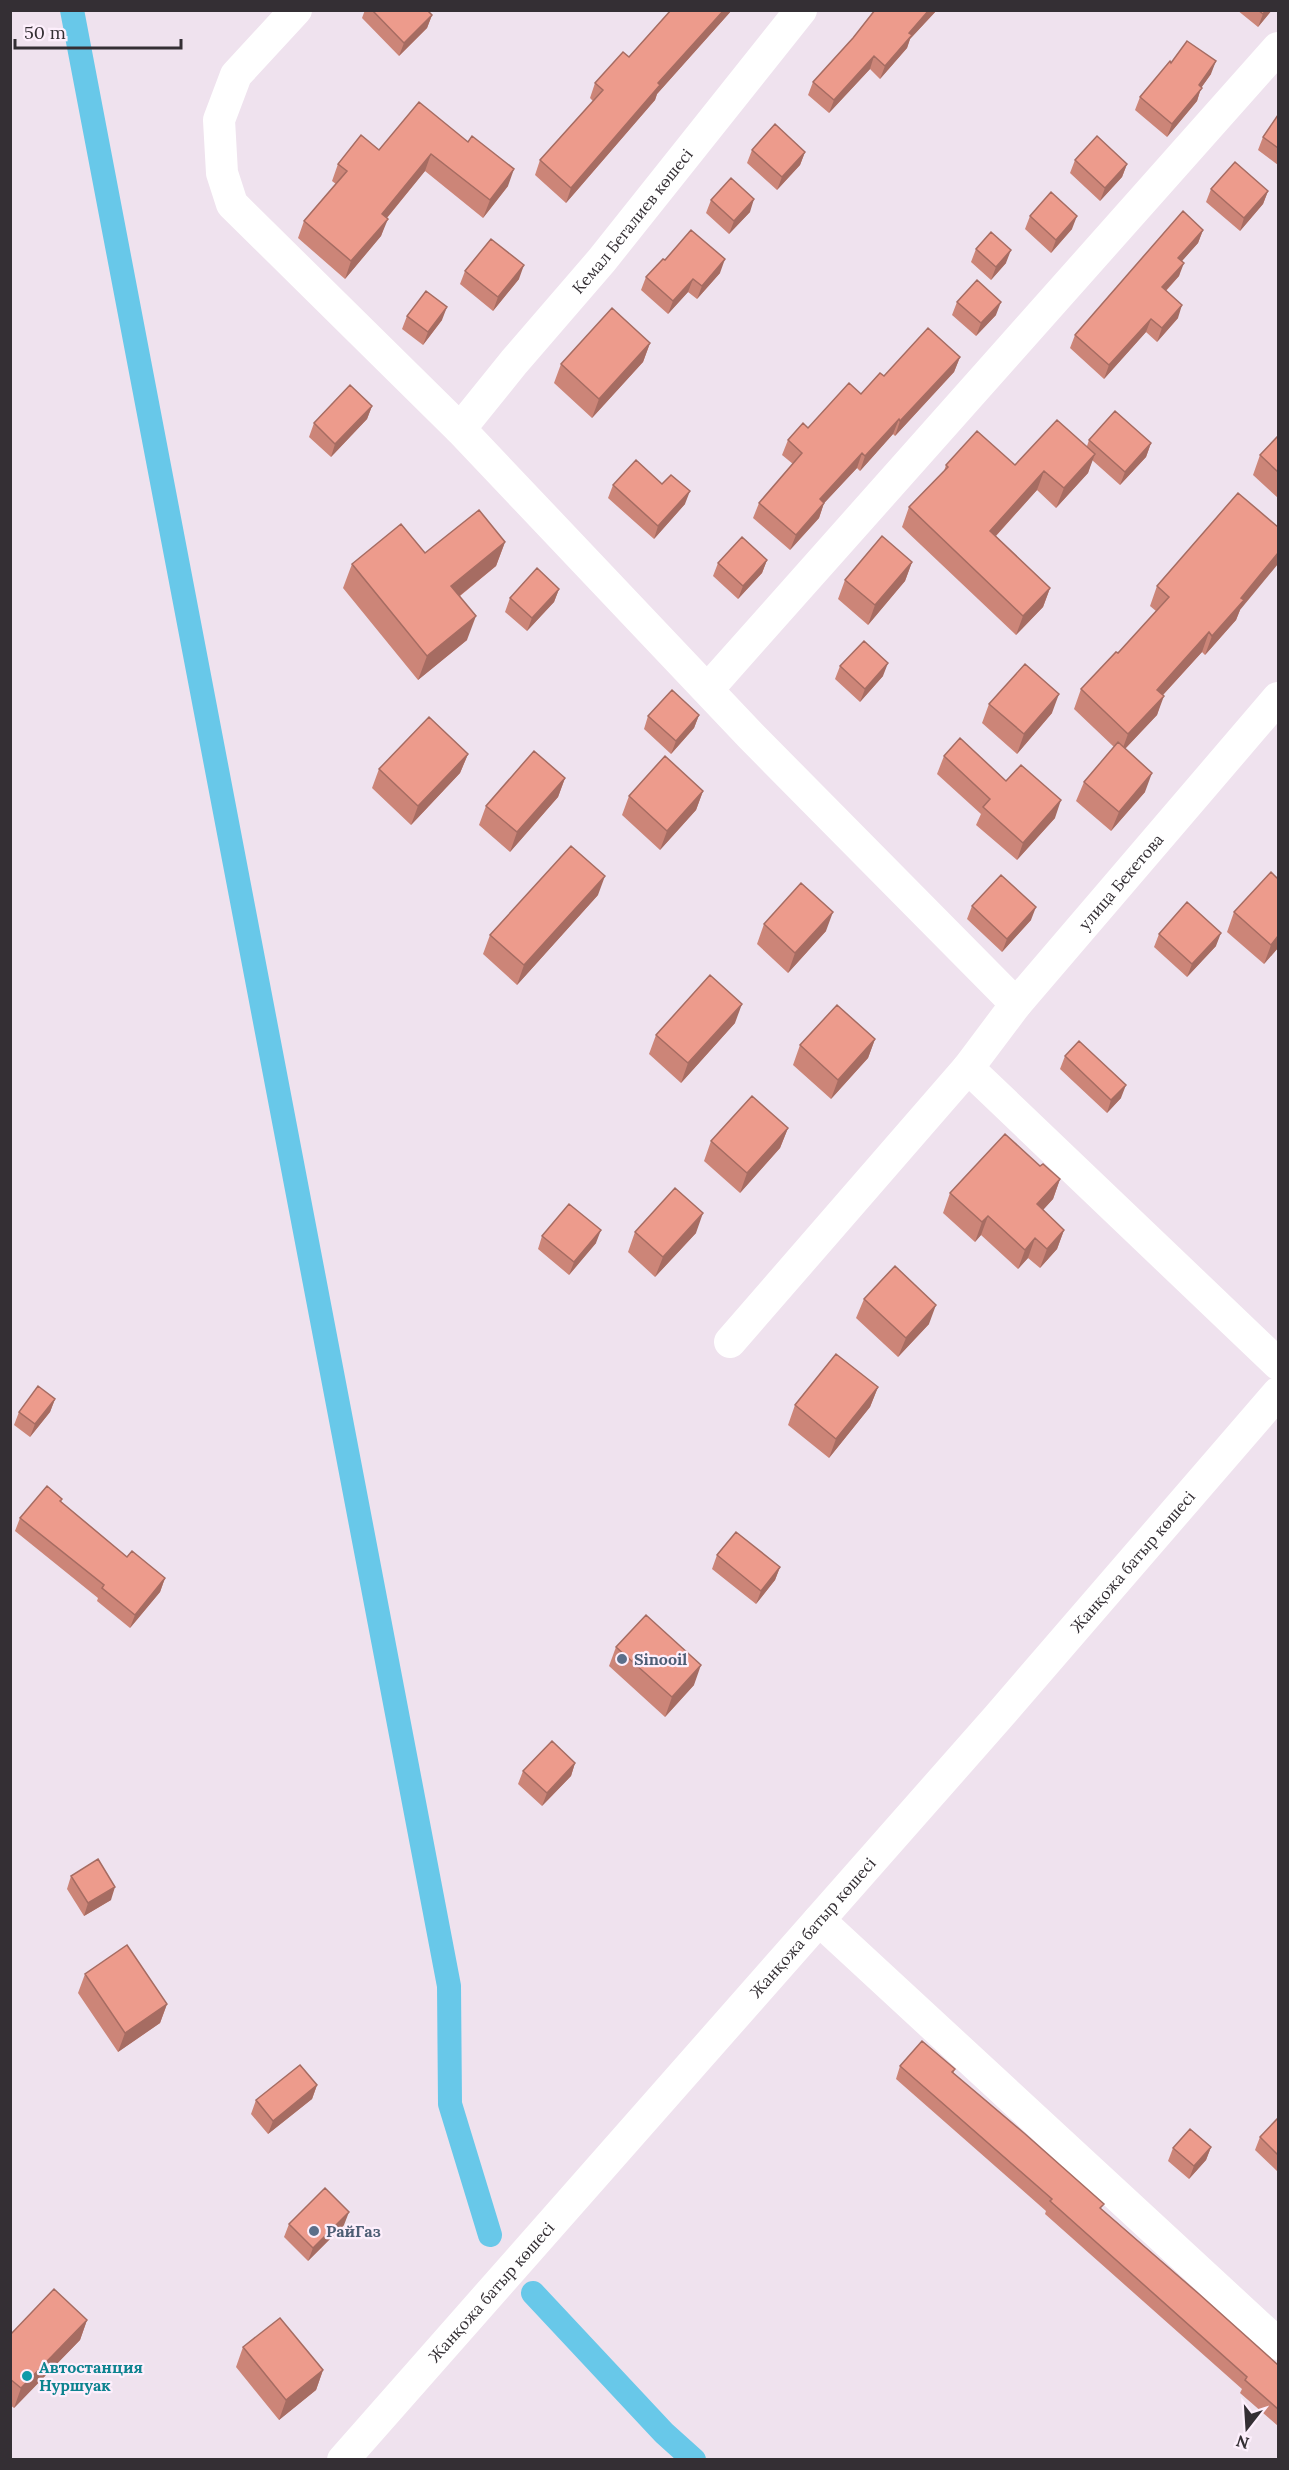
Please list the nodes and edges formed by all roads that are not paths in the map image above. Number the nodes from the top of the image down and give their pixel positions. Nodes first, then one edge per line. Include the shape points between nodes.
1 (296, 10) edge
2 (801, 10) edge
3 (1278, 48) edge
4 (460, 429) junction
5 (708, 689) junction
6 (1278, 698) edge
7 (1016, 1004) junction
8 (968, 1068) junction
9 (730, 1342) dead end
10 (1278, 1364) edge
11 (1278, 1393) edge
12 (819, 1920) junction
13 (1278, 2344) edge
14 (343, 2460) edge

1 - 4 street via 236,75 219,120 222,173 232,204
2 - 4 street, Кемал Бегалиев көшесі via 609,251
3 - 5 street
4 - 5 street
5 - 7 street
6 - 7 street, улица Бекетова
7 - 8 street, улица Бекетова
8 - 9 street, улица Бекетова
8 - 10 street
11 - 12 street, Жанқожа батыр көшесі
12 - 13 street
12 - 14 street, Жанқожа батыр көшесі

